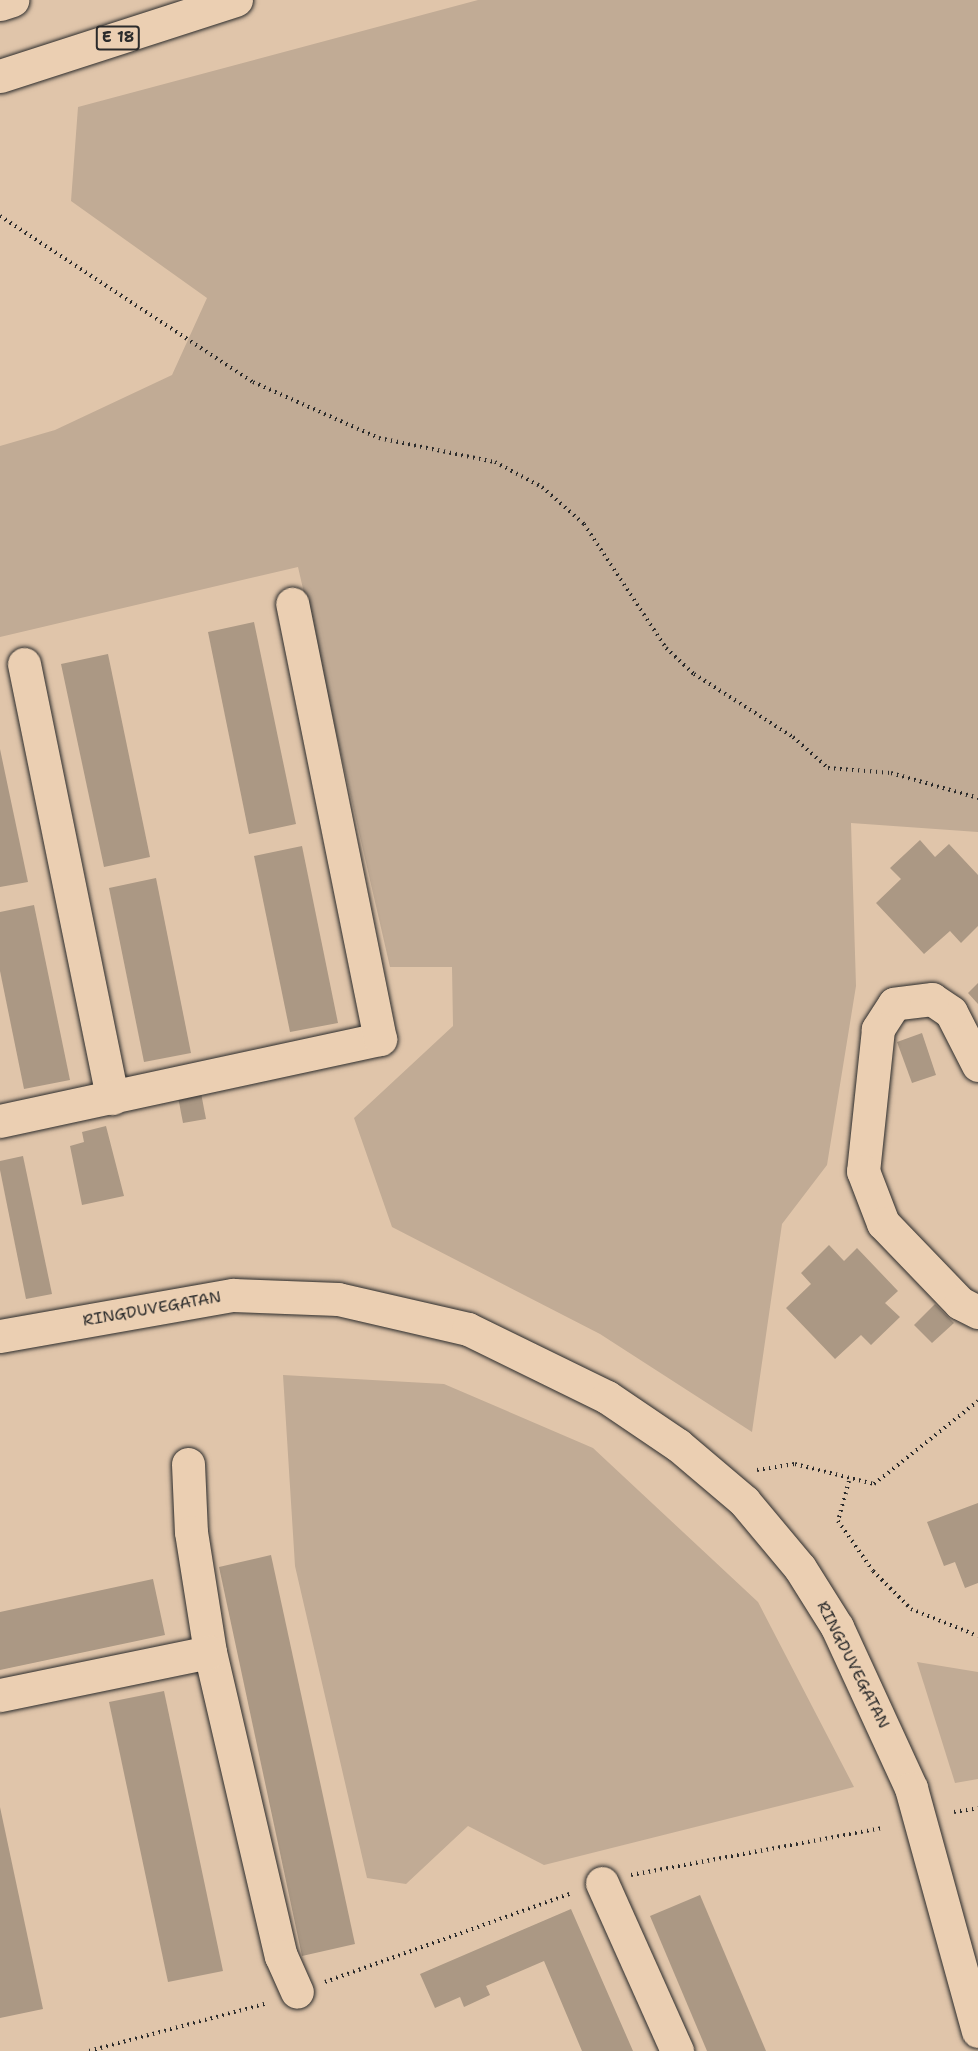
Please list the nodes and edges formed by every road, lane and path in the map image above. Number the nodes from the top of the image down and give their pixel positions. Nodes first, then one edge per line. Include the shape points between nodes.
1 (12, 0) edge
2 (236, 0) edge
3 (0, 4) edge
4 (0, 76) edge
5 (0, 216) edge
6 (292, 604) dead end
7 (24, 664) dead end
8 (978, 798) edge
9 (978, 1065) edge
10 (112, 1098) junction
11 (0, 1121) edge
12 (978, 1312) edge
13 (0, 1336) edge
14 (978, 1401) edge
15 (188, 1464) dead end
16 (849, 1481) junction
17 (726, 1485) junction
18 (978, 1636) edge
19 (210, 1652) junction
20 (0, 1695) edge
21 (978, 1808) edge
22 (954, 1812) dead end
23 (883, 1828) dead end
24 (602, 1883) junction
25 (297, 1992) junction
26 (978, 2031) edge
27 (89, 2051) edge
28 (677, 2051) edge

1 - 3 main road
2 - 4 main road, E 18
5 - 8 path via 253,382 380,438 495,462 542,487 584,524 666,648 694,674 793,737 828,768 891,772
6 - 10 main road via 380,1039
7 - 10 main road
9 - 12 main road via 951,1012 932,999 894,1004 878,1029 863,1171 883,1222 960,1303
10 - 11 main road
13 - 17 main road, RINGDUVEGATAN via 233,1295 338,1299 399,1310 468,1329 537,1359 607,1397
14 - 16 path via 891,1475 874,1484
15 - 19 main road via 191,1533
16 - 17 path via 795,1464 740,1473
16 - 18 path via 838,1521 873,1571 911,1609
17 - 26 main road, RINGDUVEGATAN via 800,1568 873,1698 911,1788
19 - 20 main road
19 - 25 main road via 281,1956
21 - 22 path
23 - 24 path via 699,1859
24 - 25 path
24 - 28 main road
25 - 27 path via 223,2019

